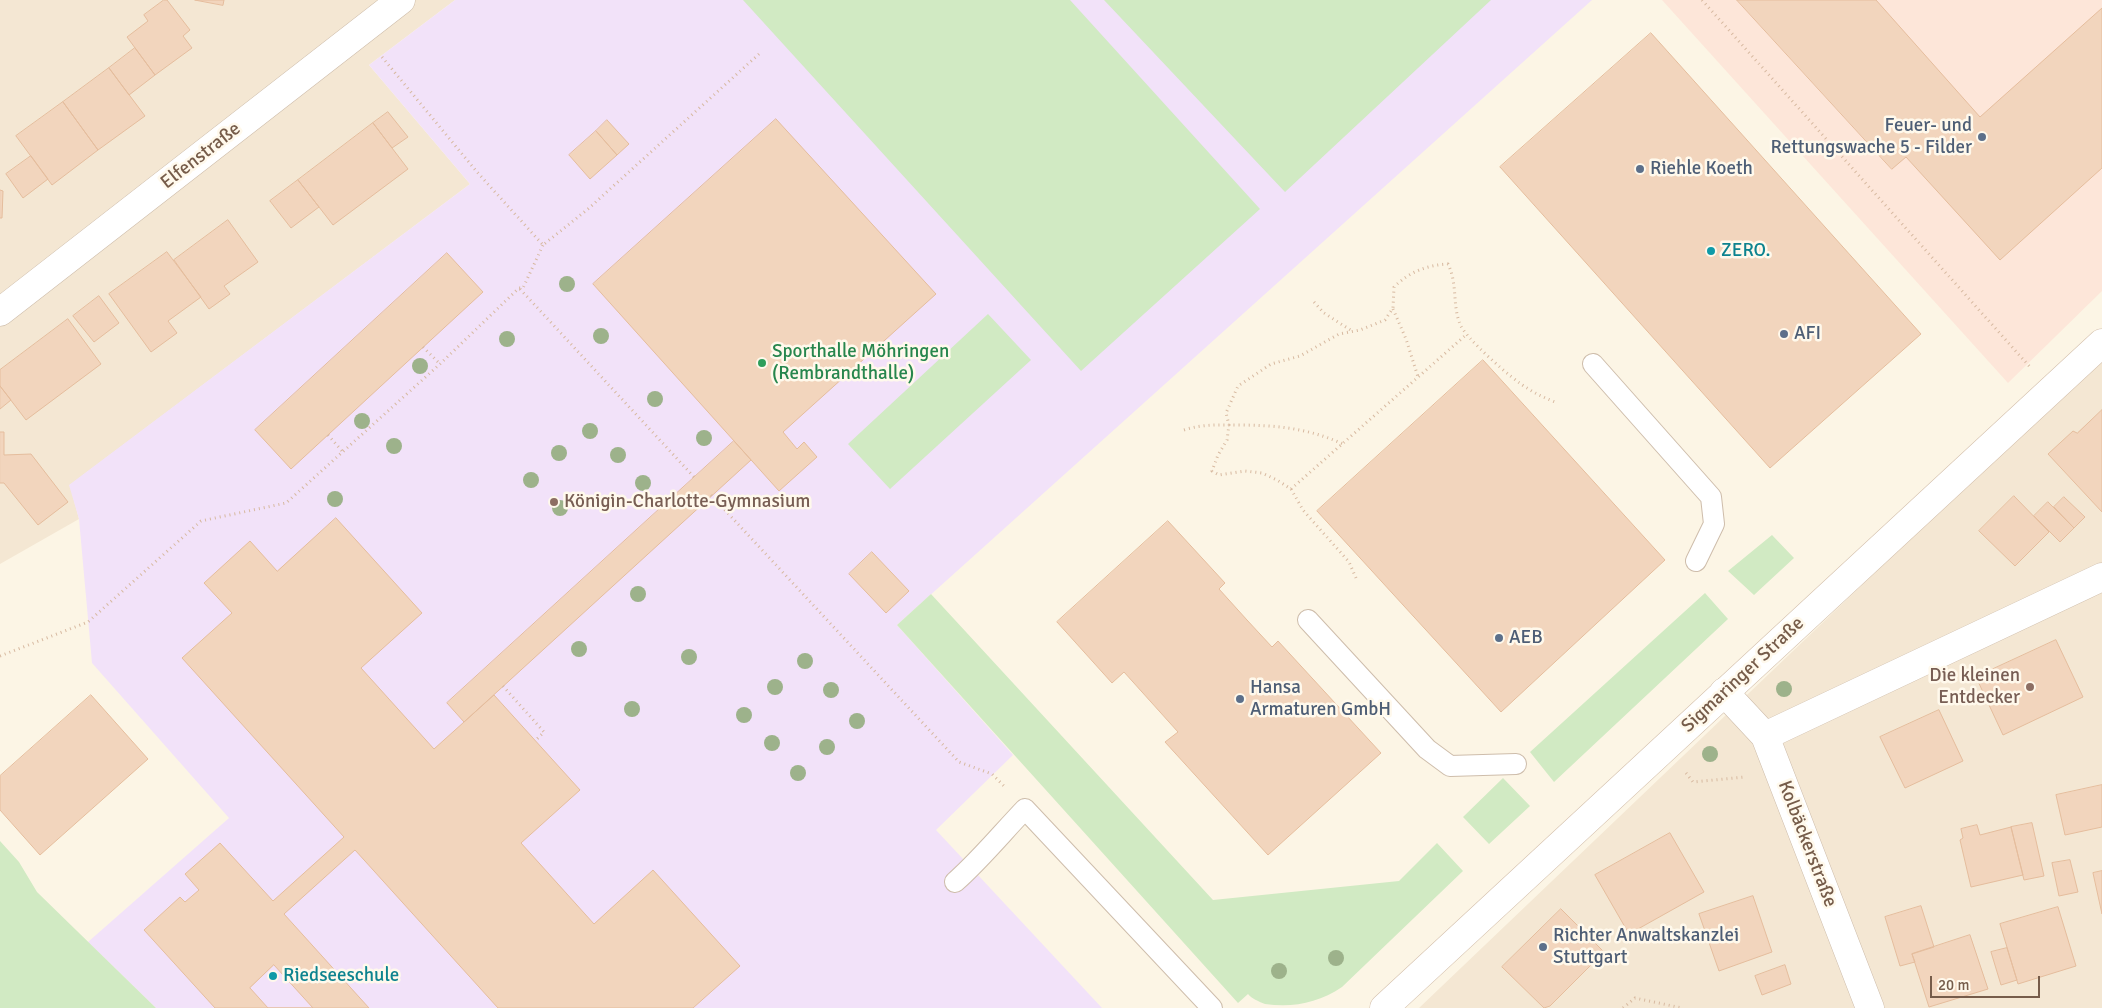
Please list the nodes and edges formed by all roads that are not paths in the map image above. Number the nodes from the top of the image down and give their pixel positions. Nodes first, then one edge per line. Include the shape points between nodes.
1 (401, 0) edge
2 (0, 312) edge
3 (2102, 343) edge
4 (1593, 364) dead end
5 (1696, 561) dead end
6 (2102, 578) edge
7 (1308, 620) dead end
8 (1724, 692) junction
9 (1765, 736) junction
10 (1516, 764) dead end
11 (955, 882) dead end
12 (1212, 1008) edge
13 (1384, 1008) edge
14 (1870, 1008) edge

1 - 2 street, Elfenstraße
3 - 8 street, Sigmaringer Straße
4 - 5 lane via 1711,497 1714,524
6 - 9 street
7 - 10 lane via 1427,749 1450,766
8 - 9 street, Kolbäckerstraße
8 - 13 street, Sigmaringer Straße
9 - 14 street, Kolbäckerstraße
11 - 12 lane via 1026,808

